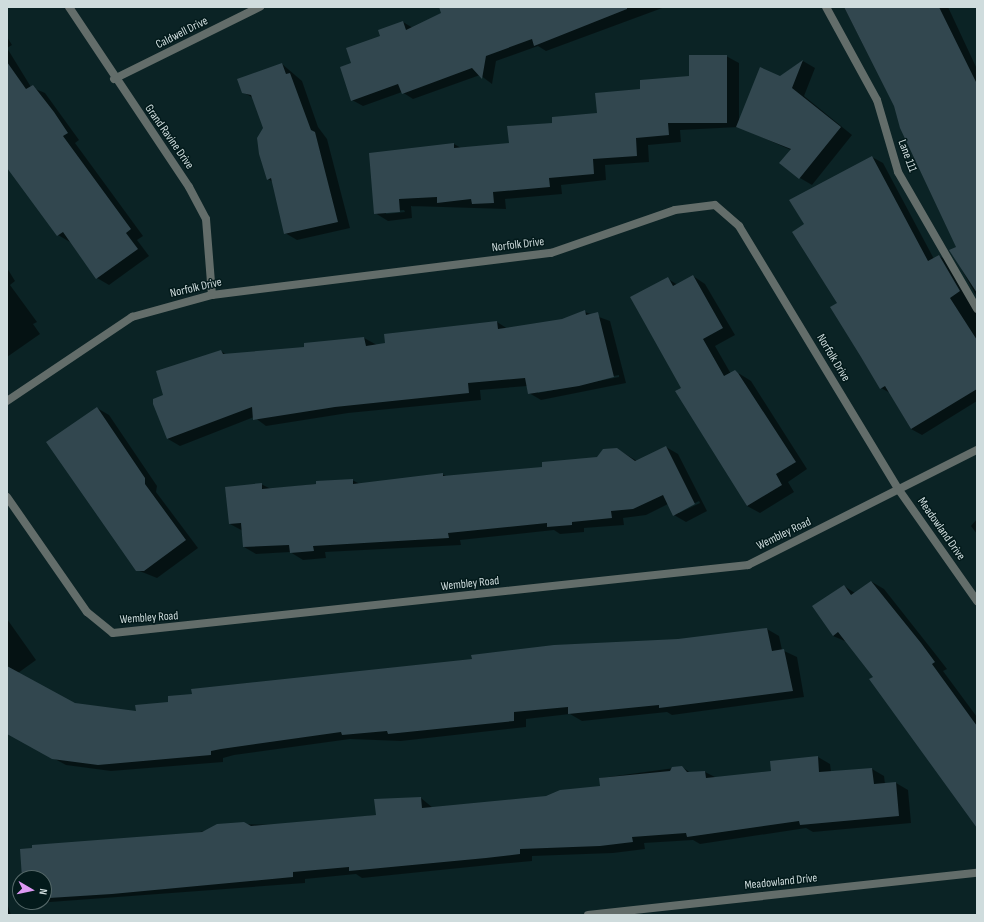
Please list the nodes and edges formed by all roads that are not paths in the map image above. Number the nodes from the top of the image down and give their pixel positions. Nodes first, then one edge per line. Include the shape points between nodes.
1 (69, 7) edge
2 (260, 7) edge
3 (826, 7) edge
4 (114, 79) junction
5 (212, 295) junction
6 (977, 309) edge
7 (7, 401) edge
8 (977, 450) edge
9 (899, 490) junction
10 (7, 497) edge
11 (977, 601) edge
12 (977, 873) edge
13 (588, 915) edge

1 - 4 street, Grand Ravine Drive
2 - 4 street, Caldwell Drive
3 - 6 street, Lane 111 via 877,100 898,172
4 - 5 street, Grand Ravine Drive via 189,187 206,219
5 - 7 street, Norfolk Drive via 132,317
5 - 9 street, Norfolk Drive via 551,253 676,210 715,205 739,226
8 - 9 street, Wembley Road
9 - 10 street, Wembley Road via 748,565 113,633 87,612
9 - 11 street, Meadowland Drive
12 - 13 street, Meadowland Drive

